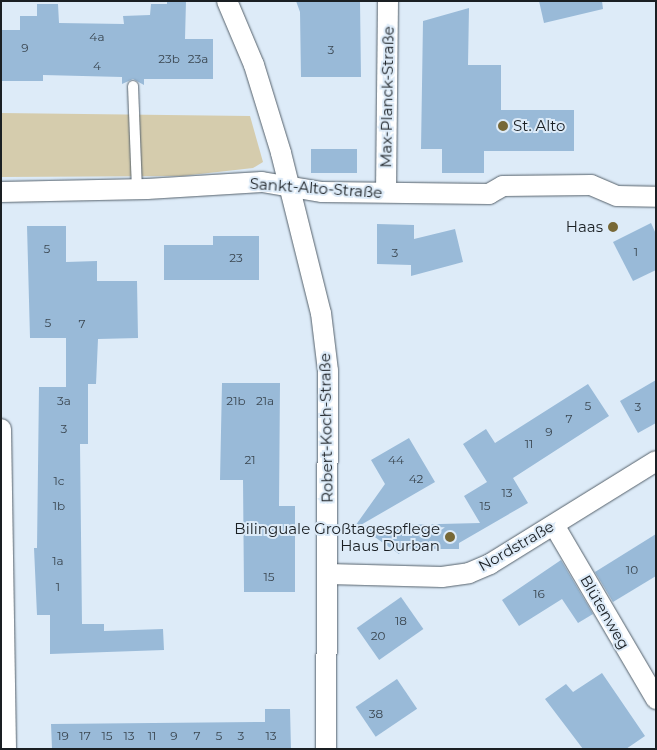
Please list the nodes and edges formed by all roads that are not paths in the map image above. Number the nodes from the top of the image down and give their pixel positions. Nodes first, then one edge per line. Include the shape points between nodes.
1 (227, 1) edge
2 (388, 1) edge
3 (133, 86) dead end
4 (290, 185) junction
5 (137, 189) junction
6 (1, 192) edge
7 (386, 192) junction
8 (656, 197) edge
9 (1, 429) edge
10 (656, 461) edge
11 (554, 524) junction
12 (328, 574) junction
13 (656, 699) edge
14 (6, 749) edge
15 (326, 749) edge

1 - 4 street, Robert-Koch-Straße via 254,65
2 - 7 street, Max-Planck-Straße
3 - 5 lane
4 - 5 street, Sankt-Alto-Straße via 262,182
4 - 7 street, Sankt-Alto-Straße via 322,192
4 - 12 street, Robert-Koch-Straße via 321,314 328,371
5 - 6 street, Sankt-Alto-Straße
7 - 8 street, Sankt-Alto-Straße via 489,194 503,186 591,185 617,196
9 - 14 street
10 - 11 street, Nordstraße
11 - 12 street, Nordstraße via 490,564 469,572 442,577
11 - 13 street, Blütenweg
12 - 15 street, Robert-Koch-Straße

